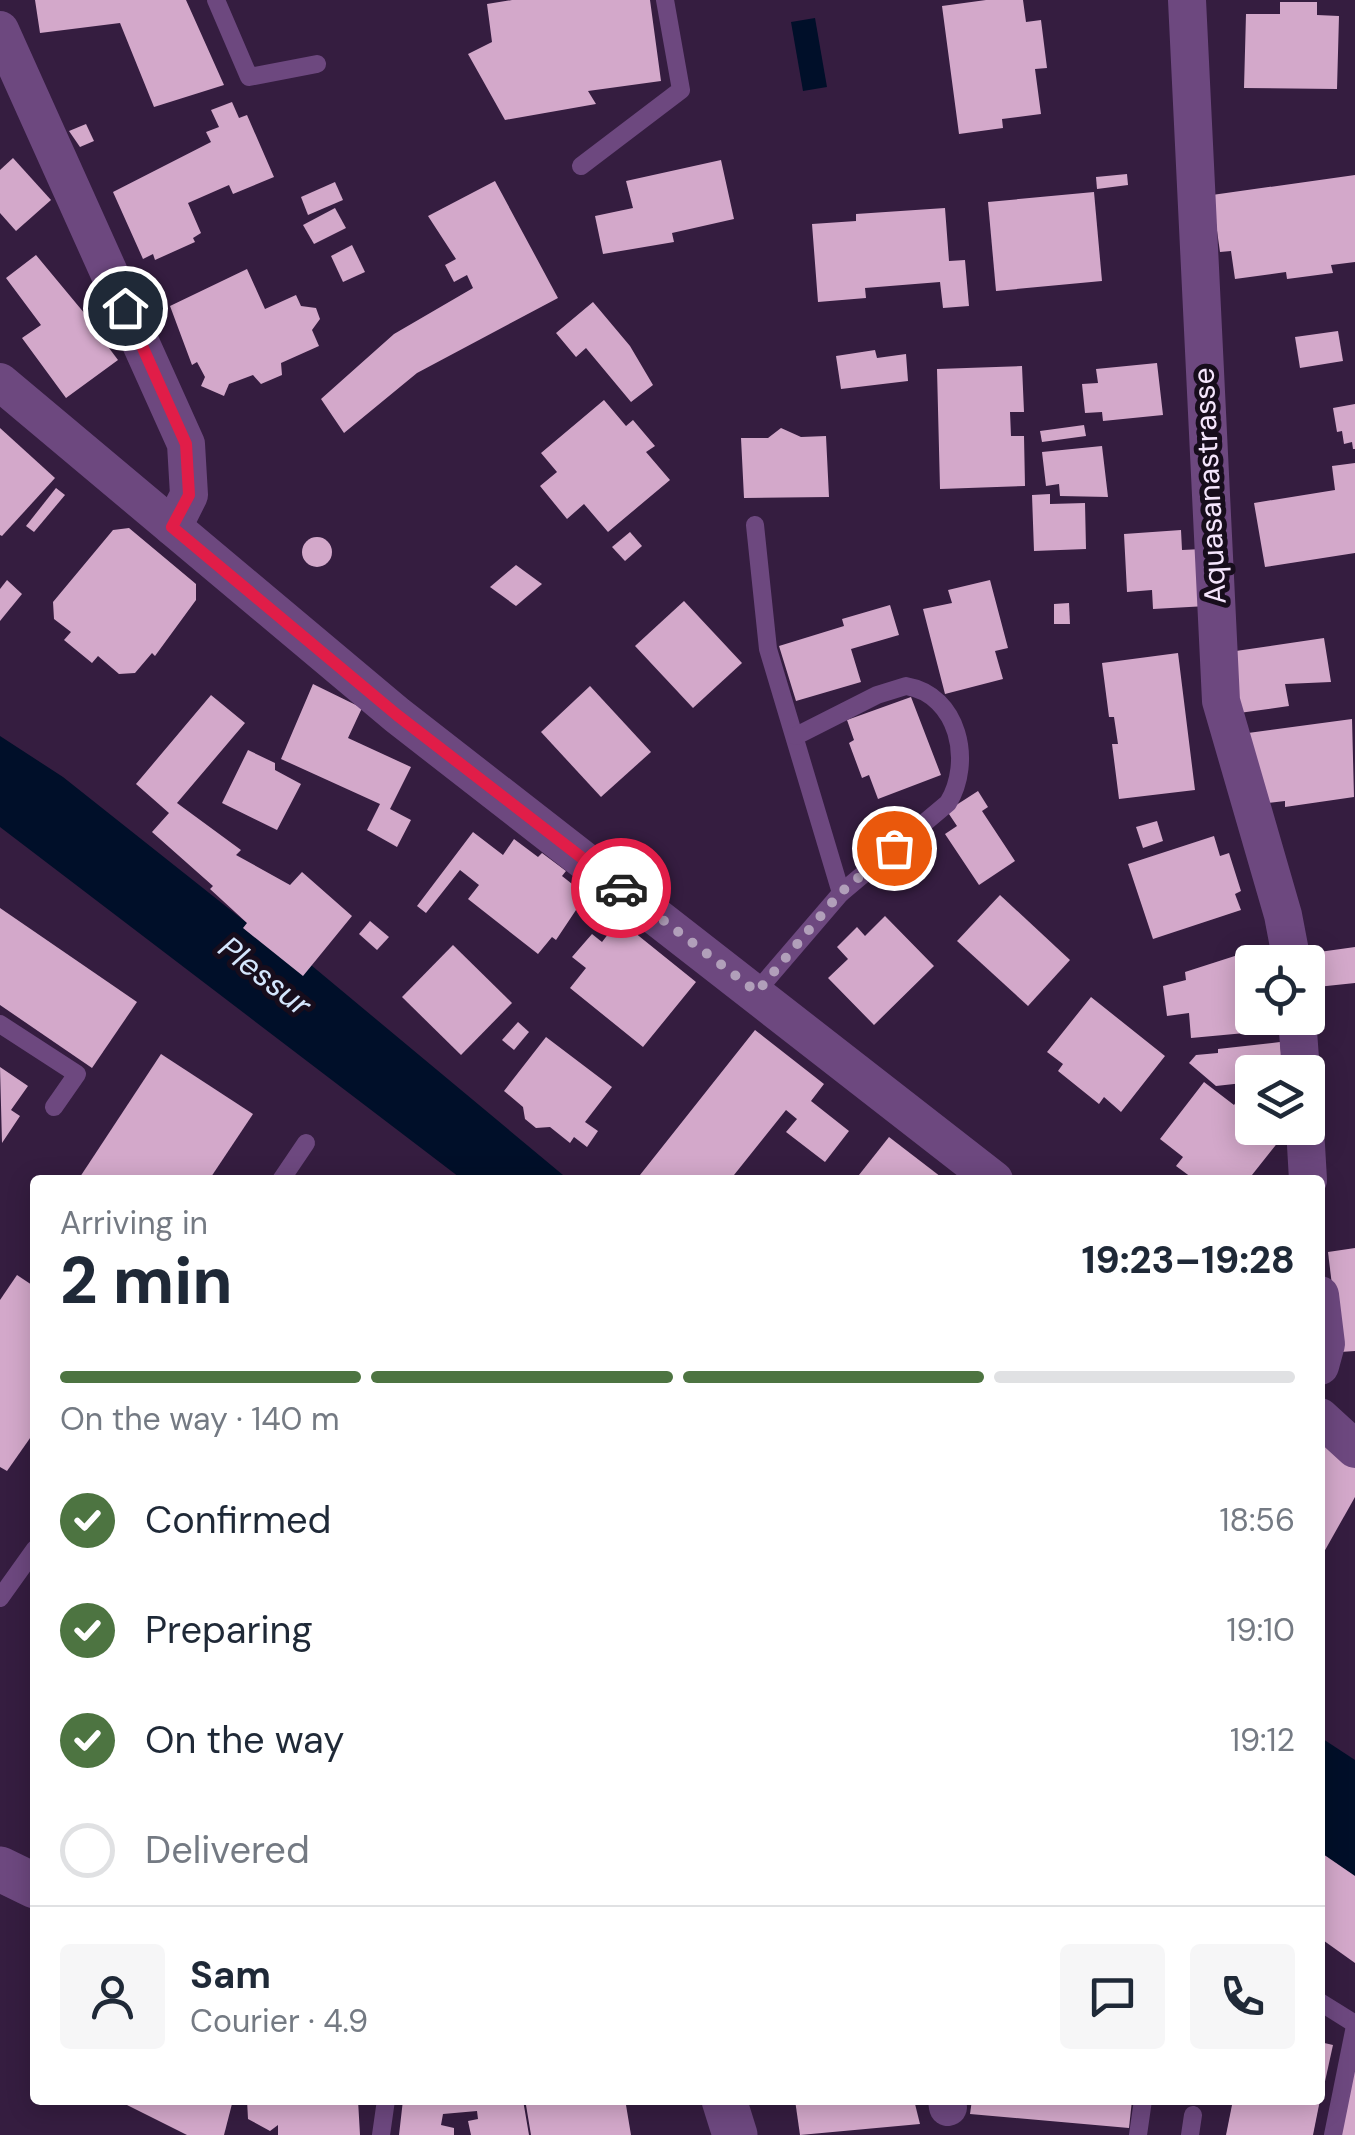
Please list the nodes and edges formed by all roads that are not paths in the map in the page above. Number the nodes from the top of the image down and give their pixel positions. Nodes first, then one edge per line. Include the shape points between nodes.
1 (216, 0) edge
2 (665, 0) edge
3 (1187, 0) edge
4 (0, 30) edge
5 (317, 64) dead end
6 (581, 166) dead end
7 (0, 382) edge
8 (755, 524) dead end
9 (172, 527) junction
10 (796, 736) junction
11 (840, 893) junction
12 (1289, 945) edge
13 (757, 992) junction
14 (0, 1024) edge
15 (54, 1107) dead end
16 (306, 1143) dead end
17 (1305, 1145) edge
18 (285, 1175) edge
19 (988, 1175) edge
20 (1308, 1175) edge
21 (1325, 1422) edge
22 (1355, 1450) edge
23 (30, 1557) edge
24 (0, 1598) edge
25 (0, 1869) edge
26 (30, 1884) edge
27 (1325, 2005) edge
28 (1355, 2025) edge
29 (385, 2105) edge
30 (726, 2105) edge
31 (1143, 2105) edge
32 (1194, 2115) dead end
33 (381, 2135) edge
34 (735, 2135) edge
35 (1138, 2135) edge
36 (1190, 2135) edge
37 (1333, 2135) edge

1 - 5 lane via 249,77
2 - 6 lane via 681,90
3 - 12 street, Aquasanastrasse via 1221,702
4 - 9 street via 186,444 189,495
7 - 9 street
8 - 10 lane via 768,650
9 - 13 street via 397,715
10 - 11 lane
10 - 11 lane via 906,686 949,712 962,769 958,788
11 - 13 lane
13 - 19 street
14 - 15 lane via 77,1074
16 - 18 lane
17 - 20 street
21 - 22 street
23 - 24 lane
25 - 26 street
27 - 28 lane
28 - 37 lane
29 - 33 lane
30 - 34 street
31 - 35 lane
32 - 36 lane

